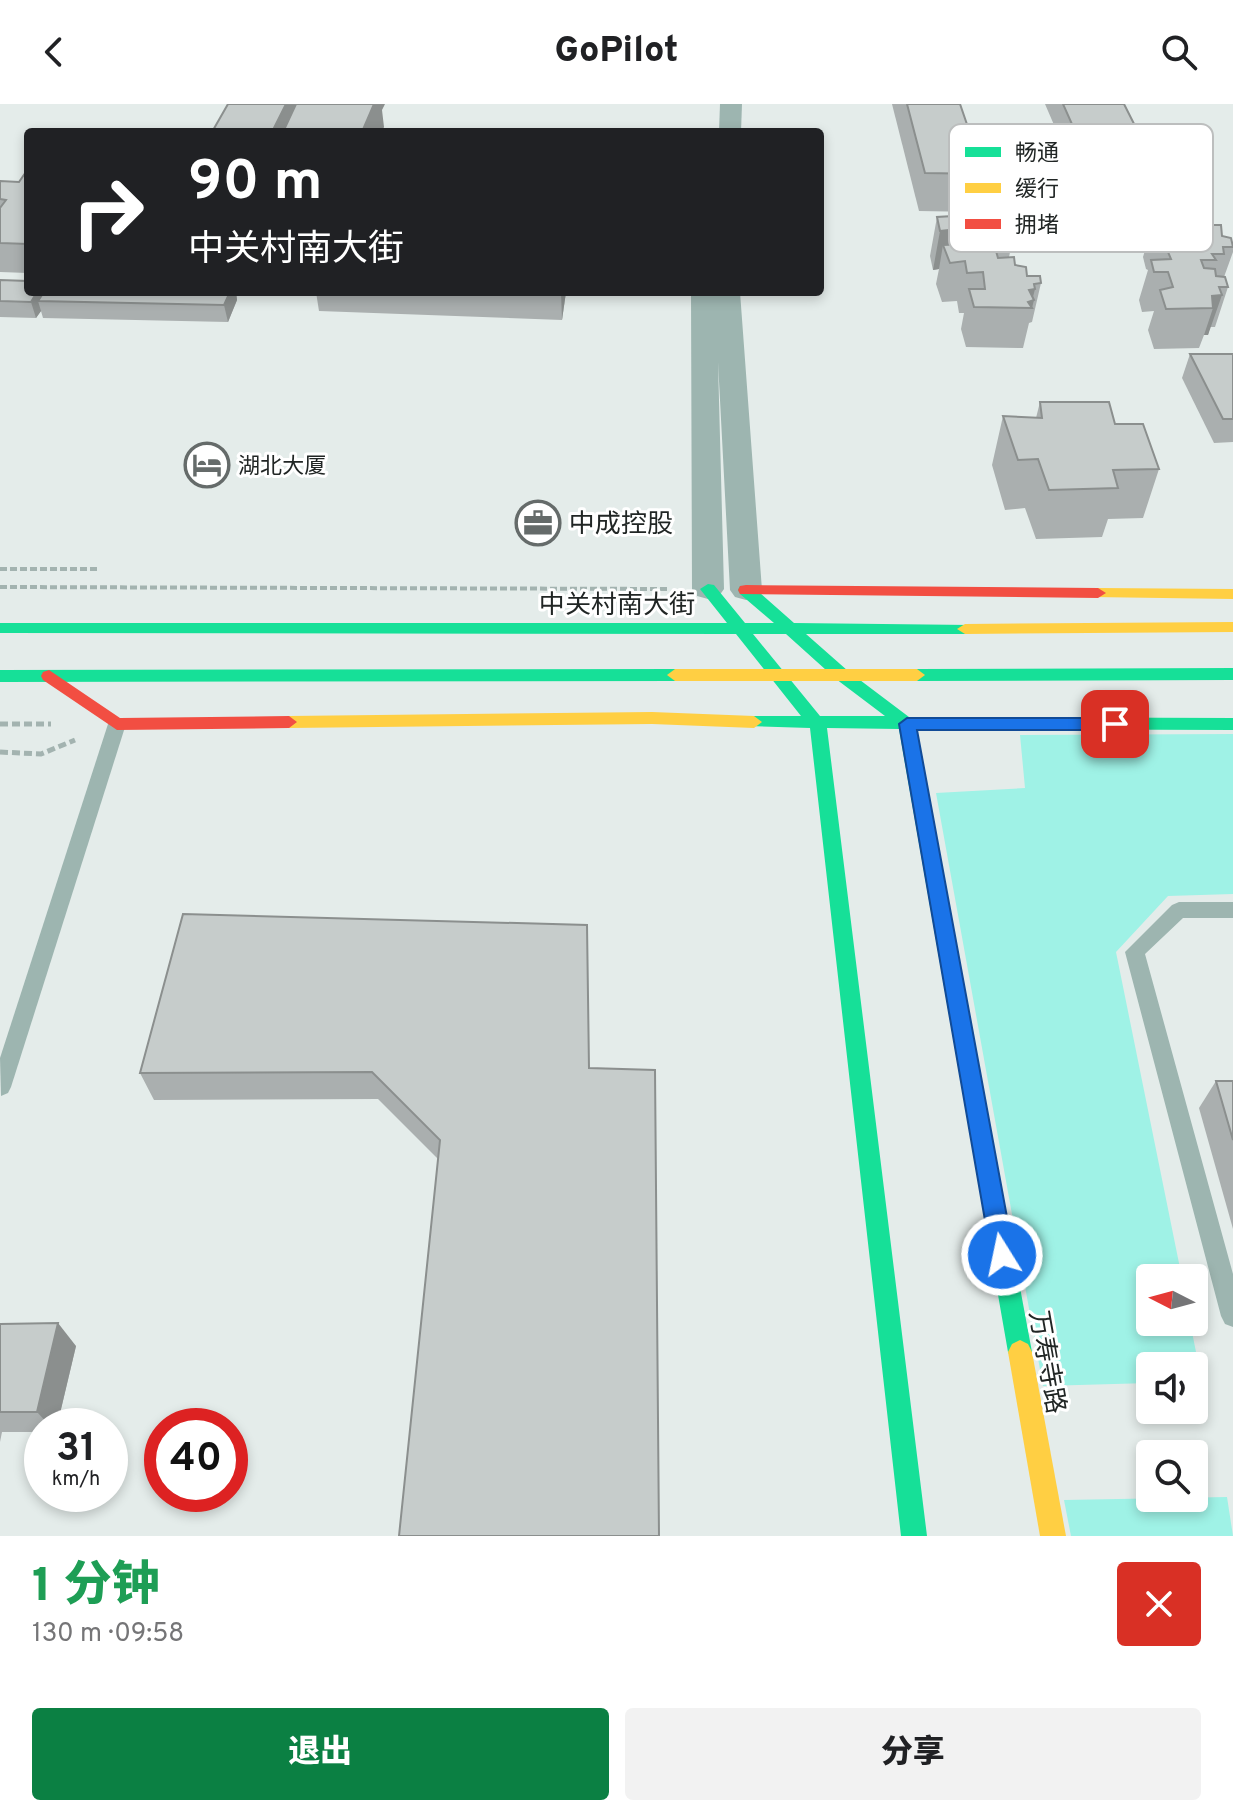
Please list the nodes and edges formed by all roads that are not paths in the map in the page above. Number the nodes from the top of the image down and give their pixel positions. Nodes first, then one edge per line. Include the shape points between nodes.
1 (731, 104) edge
2 (730, 128) edge
3 (704, 296) edge
4 (727, 296) edge
5 (708, 589) joint
6 (746, 590) junction
7 (1233, 594) edge
8 (1233, 627) edge
9 (0, 628) edge
10 (791, 630) junction
11 (741, 631) junction
12 (1233, 674) edge
13 (842, 675) junction
14 (0, 676) edge
15 (49, 676) junction
16 (778, 676) junction
17 (117, 724) junction
18 (907, 724) junction
19 (1233, 724) edge
20 (818, 725) junction
21 (1233, 910) edge
22 (4, 1064) edge
23 (1, 1087) edge
24 (1233, 1316) edge
25 (914, 1536) edge
26 (1053, 1536) edge

1 - 2 street
3 - 5 street
4 - 6 street
5 - 11 street
6 - 7 street
6 - 10 street
8 - 10 street, 中关村南大街
9 - 11 street, 中关村南大街
10 - 11 street, 中关村南大街
10 - 13 street
11 - 16 street
12 - 13 street
13 - 16 street
13 - 18 street
14 - 15 street
15 - 16 street
15 - 17 street
16 - 20 street
17 - 20 street via 652,718
17 - 22 lane
18 - 19 street
18 - 20 street
18 - 26 street, 万寿寺路
20 - 25 street
21 - 24 lane via 1179,910 1135,952
22 - 23 lane

